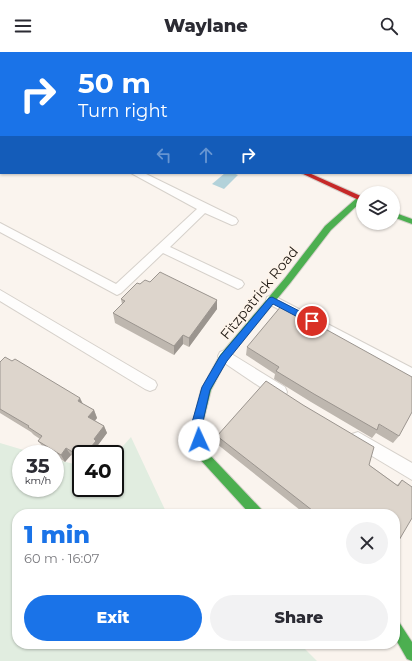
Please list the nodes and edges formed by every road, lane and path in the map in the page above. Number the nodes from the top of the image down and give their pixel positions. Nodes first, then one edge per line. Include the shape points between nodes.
1 (138, 174) edge
2 (306, 174) edge
3 (356, 197) edge
4 (356, 205) edge
5 (204, 208) junction
6 (400, 217) edge
7 (232, 221) dead end
8 (412, 222) edge
9 (0, 227) edge
10 (162, 248) junction
11 (238, 284) dead end
12 (0, 295) edge
13 (272, 300) junction
14 (225, 356) junction
15 (412, 375) edge
16 (150, 385) dead end
17 (292, 399) edge
18 (343, 430) edge
19 (412, 472) edge
20 (253, 509) edge
21 (400, 634) edge
22 (412, 654) edge

1 - 5 lane
2 - 3 street
4 - 13 street, Fitzpatrick Road via 328,228
5 - 7 lane
5 - 10 lane
6 - 8 street
9 - 10 lane via 117,290
10 - 11 lane
12 - 16 lane
13 - 14 street, Fitzpatrick Road
13 - 15 lane
14 - 17 lane
14 - 20 street, Fitzpatrick Road via 206,390 196,426 201,453
18 - 19 lane
21 - 22 street

